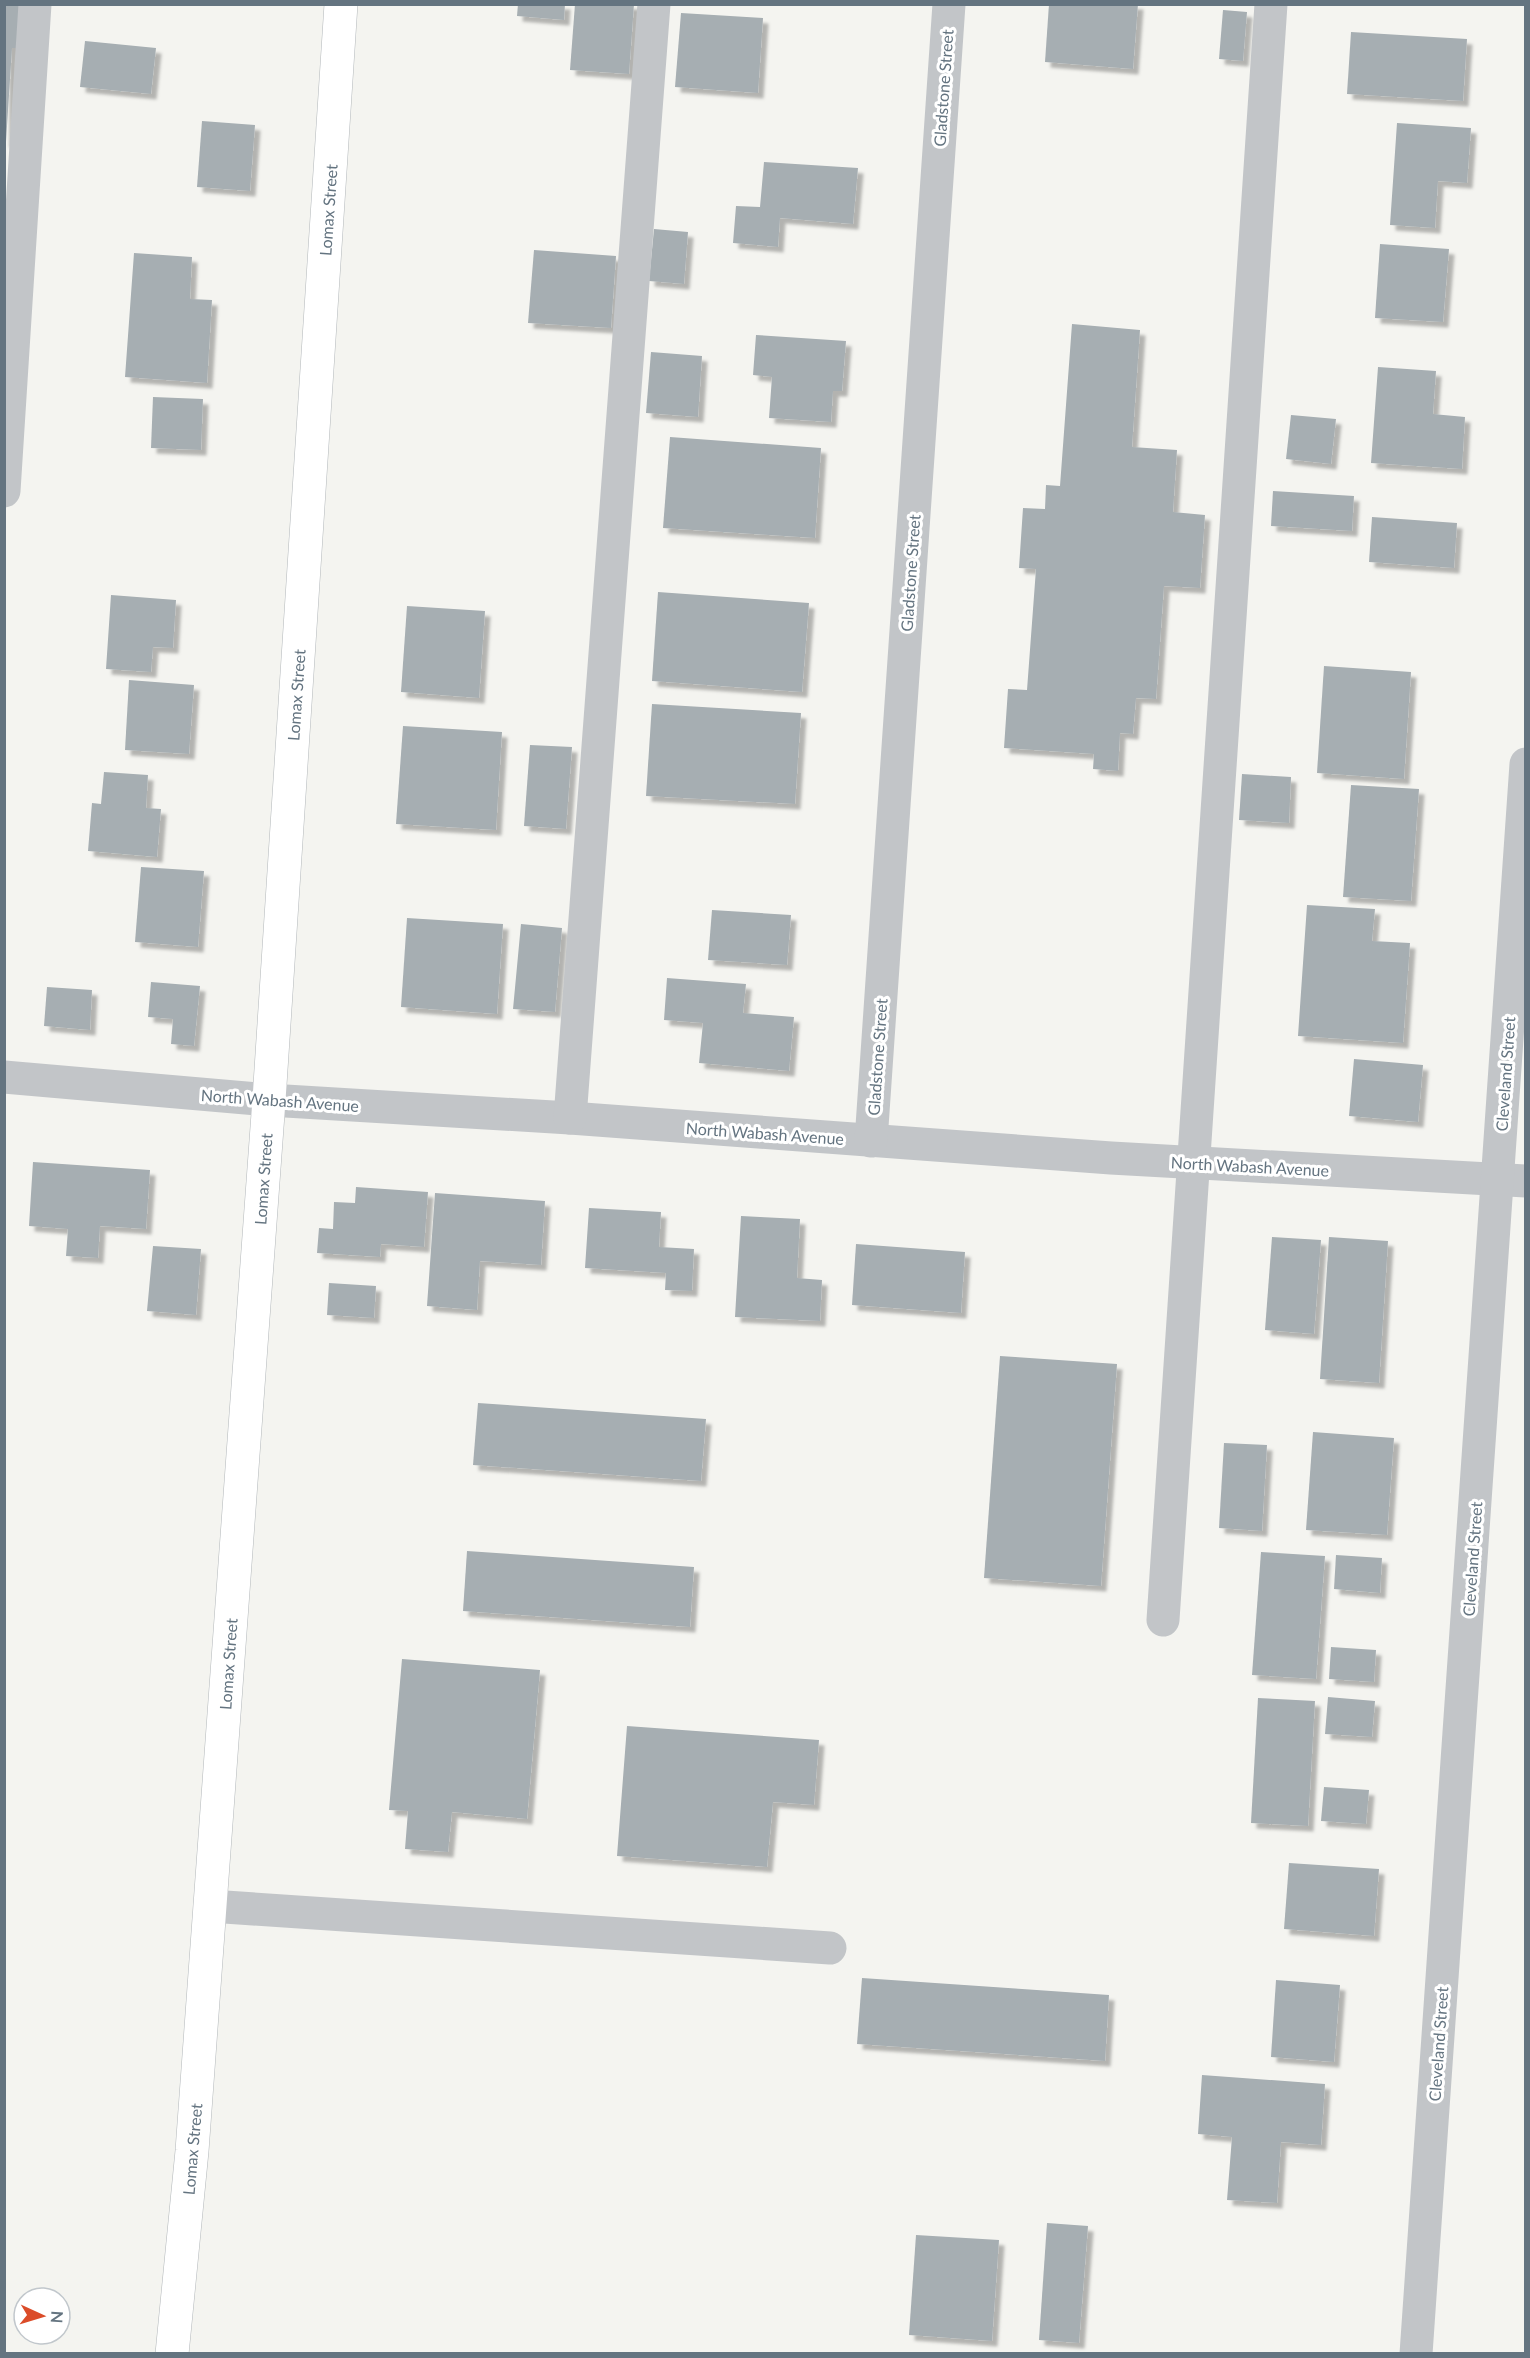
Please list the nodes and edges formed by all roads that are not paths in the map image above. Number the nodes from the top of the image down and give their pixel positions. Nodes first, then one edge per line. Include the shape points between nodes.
1 (35, 4) edge
2 (341, 4) edge
3 (654, 4) edge
4 (949, 4) edge
5 (1271, 4) edge
6 (4, 490) edge
7 (1526, 764) edge
8 (4, 1077) edge
9 (269, 1100) junction
10 (570, 1118) junction
11 (871, 1141) junction
12 (1195, 1163) junction
13 (1512, 1180) edge
14 (1163, 1620) dead end
15 (210, 1906) junction
16 (830, 1948) dead end
17 (172, 2354) edge
18 (1416, 2354) edge

1 - 6 street
2 - 9 main road, Lomax Street
3 - 10 street
4 - 11 street, Gladstone Street
5 - 12 street
7 - 13 street, Cleveland Street
8 - 9 street, North Wabash Avenue
9 - 10 street, North Wabash Avenue
9 - 15 main road, Lomax Street
10 - 11 street, North Wabash Avenue
11 - 12 street, North Wabash Avenue
12 - 13 street, North Wabash Avenue
12 - 14 street
13 - 18 street, Cleveland Street
15 - 16 street
15 - 17 main road, Lomax Street

